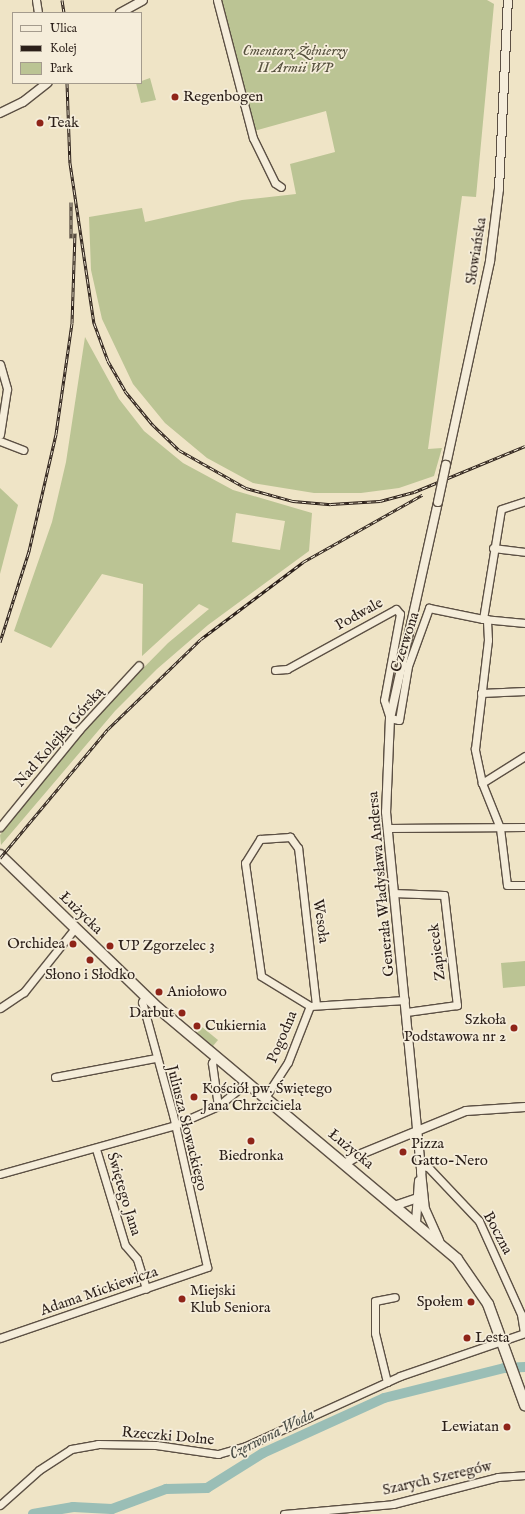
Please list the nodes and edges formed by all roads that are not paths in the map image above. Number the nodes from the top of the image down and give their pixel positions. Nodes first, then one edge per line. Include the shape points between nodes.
1 (36, 0) edge
2 (143, 0) edge
3 (217, 0) edge
4 (508, 0) edge
5 (38, 12) edge
6 (122, 12) edge
7 (46, 84) edge
8 (0, 113) edge
9 (280, 187) dead end
10 (0, 364) edge
11 (0, 434) edge
12 (0, 441) edge
13 (23, 450) dead end
14 (525, 501) edge
15 (438, 502) joint
16 (494, 548) junction
17 (525, 552) edge
18 (485, 619) junction
19 (525, 623) edge
20 (139, 665) dead end
21 (275, 670) dead end
22 (525, 691) edge
23 (481, 693) junction
24 (390, 718) junction
25 (525, 756) edge
26 (482, 783) junction
27 (0, 827) edge
28 (388, 828) junction
29 (500, 828) junction
30 (525, 828) edge
31 (296, 842) joint
32 (0, 855) edge
33 (525, 885) edge
34 (394, 893) junction
35 (75, 928) junction
36 (145, 996) junction
37 (405, 1000) junction
38 (313, 1005) junction
39 (0, 1008) edge
40 (406, 1012) junction
41 (156, 1058) junction
42 (215, 1058) junction
43 (55, 1077) dead end
44 (246, 1083) junction
45 (264, 1099) junction
46 (218, 1106) junction
47 (525, 1107) edge
48 (175, 1125) junction
49 (418, 1130) junction
50 (96, 1149) junction
51 (346, 1163) junction
52 (421, 1169) junction
53 (0, 1174) edge
54 (417, 1198) junction
55 (396, 1205) junction
56 (425, 1206) junction
57 (416, 1222) junction
58 (438, 1241) junction
59 (207, 1267) joint
60 (146, 1289) junction
61 (395, 1297) dead end
62 (525, 1333) edge
63 (0, 1338) edge
64 (503, 1340) junction
65 (387, 1382) junction
66 (525, 1405) edge
67 (525, 1475) edge
68 (0, 1505) edge
69 (284, 1514) edge
70 (294, 1514) edge

1 - 5 street
2 - 6 street
3 - 9 street via 253,138 275,183
4 - 15 street, Słowiańska, bridge via 499,189 490,261
7 - 8 street via 23,102
10 - 11 street via 7,389
12 - 13 street
14 - 16 street via 501,509
15 - 24 street, Generała Władysława Andersa
16 - 17 street
16 - 18 street
18 - 19 street
18 - 23 street
18 - 24 street, Czerwona via 429,608 408,666 399,720
20 - 27 street, Nad Kolejką Górską via 79,730
21 - 24 street, Podwale via 287,668 396,608 400,614 384,700
22 - 23 street
23 - 26 street via 475,749
24 - 28 street, Generała Władysława Andersa
25 - 26 street
26 - 29 street
28 - 29 street
28 - 34 street, Generała Władysława Andersa
29 - 30 street
29 - 33 street via 507,884
31 - 38 street, Wesoła
31 - 38 street, Pogodna via 290,838 260,838 245,863 261,976
32 - 35 main road, Łużycka
34 - 37 street, Generała Władysława Andersa
34 - 40 street, Zapiecek via 444,895 457,1005
35 - 36 main road, Łużycka
35 - 39 street via 24,992
36 - 41 street, Juliusza Słowackiego via 142,1002
36 - 42 main road, Łużycka
37 - 38 street, Pogodna
37 - 40 street, Generała Władysława Andersa
38 - 45 street, Pogodna via 288,1062
40 - 49 street, Generała Władysława Andersa
41 - 43 street
41 - 48 street, Juliusza Słowackiego
42 - 44 main road, Łużycka
42 - 46 street via 212,1063
44 - 45 main road, Łużycka
44 - 46 street, Świętego Jana
45 - 51 main road, Łużycka
46 - 48 street, Świętego Jana
47 - 49 street via 466,1111
48 - 50 street, Świętego Jana
48 - 59 street, Juliusza Słowackiego
49 - 51 street via 352,1158
49 - 52 street, Generała Władysława Andersa
50 - 53 street, Świętego Jana
50 - 60 street, Świętego Jana via 125,1245 137,1259
51 - 55 main road, Łużycka
52 - 54 street, Generała Władysława Andersa
52 - 56 street, Generała Władysława Andersa
52 - 62 street, Boczna via 428,1167 479,1221 521,1314
54 - 55 street
54 - 57 street, Generała Władysława Andersa
55 - 57 main road, Łużycka
56 - 57 street
56 - 58 street, Generała Władysława Andersa
57 - 58 main road, Łużycka
58 - 64 main road, Łużycka via 474,1279
59 - 60 street, Adama Mickiewicza
60 - 63 street, Adama Mickiewicza
61 - 65 street via 375,1301 375,1333
62 - 64 street, Rzeczki Dolne
64 - 65 street, Rzeczki Dolne
64 - 66 main road, Łużycka
65 - 68 street, Rzeczki Dolne via 246,1446 218,1454 156,1445 98,1444 71,1449 39,1470
67 - 70 street, Szarych Szeregów via 498,1477 393,1504
69 - 70 street, Szarych Szeregów

